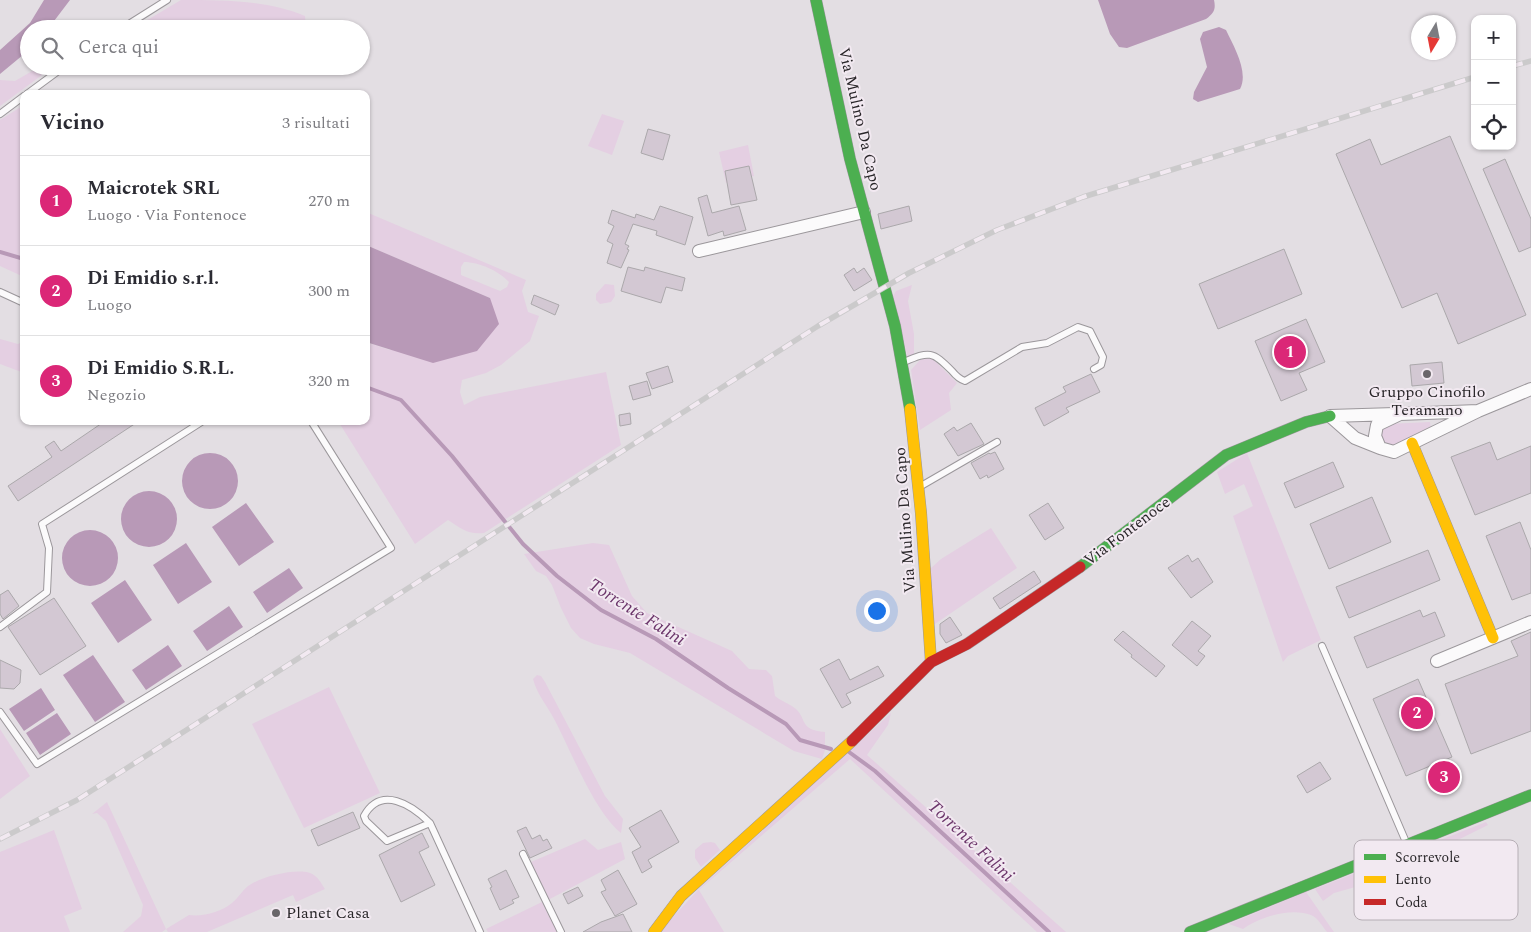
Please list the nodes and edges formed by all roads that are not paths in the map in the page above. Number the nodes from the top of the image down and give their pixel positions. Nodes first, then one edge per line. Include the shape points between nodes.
1 (167, 0) edge
2 (816, 0) edge
3 (135, 20) edge
4 (53, 75) edge
5 (32, 90) edge
6 (20, 99) edge
7 (0, 114) edge
8 (864, 212) junction
9 (699, 251) dead end
10 (0, 292) edge
11 (20, 300) edge
12 (903, 362) junction
13 (1094, 369) dead end
14 (1531, 389) edge
15 (1478, 411) junction
16 (1400, 414) junction
17 (1330, 416) junction
18 (197, 425) edge
19 (313, 425) edge
20 (996, 442) dead end
21 (1412, 443) junction
22 (1380, 448) junction
23 (920, 486) junction
24 (1531, 622) edge
25 (0, 627) edge
26 (1493, 638) junction
27 (1322, 646) dead end
28 (1437, 661) dead end
29 (931, 662) junction
30 (0, 712) edge
31 (1531, 795) edge
32 (430, 823) junction
33 (1405, 840) edge
34 (1419, 840) edge
35 (523, 854) dead end
36 (1354, 866) edge
37 (480, 932) edge
38 (561, 932) edge
39 (654, 932) edge
40 (1190, 932) edge

1 - 3 lane
2 - 8 street, Via Mulino Da Capo
4 - 5 lane
6 - 7 lane
8 - 9 street
8 - 12 street, Via Mulino Da Capo
10 - 11 lane
12 - 13 lane via 930,353 965,381 1022,347 1047,343 1078,327 1090,331 1103,357 1101,365
12 - 23 street, Via Mulino Da Capo
14 - 15 street, Via Fontenoce
15 - 16 street, Via Fontenoce
15 - 21 street, Via Fontenoce
16 - 17 street, Via Fontenoce
16 - 22 street, Via Fontenoce via 1377,425 1375,436
17 - 22 street, Via Fontenoce via 1355,438
17 - 29 street, Via Fontenoce via 1306,422 1226,455 1045,592 967,644
18 - 25 lane via 42,524 50,548 47,592
19 - 30 lane via 390,548 37,764
20 - 23 lane
21 - 22 street, Via Fontenoce via 1394,452
21 - 26 street
23 - 29 street, Via Mulino Da Capo
24 - 26 street
26 - 28 street
27 - 33 lane
29 - 39 street via 854,739 681,896
31 - 34 street
32 - 32 lane via 417,809 391,800 373,804 364,816 387,841
32 - 37 lane
35 - 38 lane
36 - 40 street

